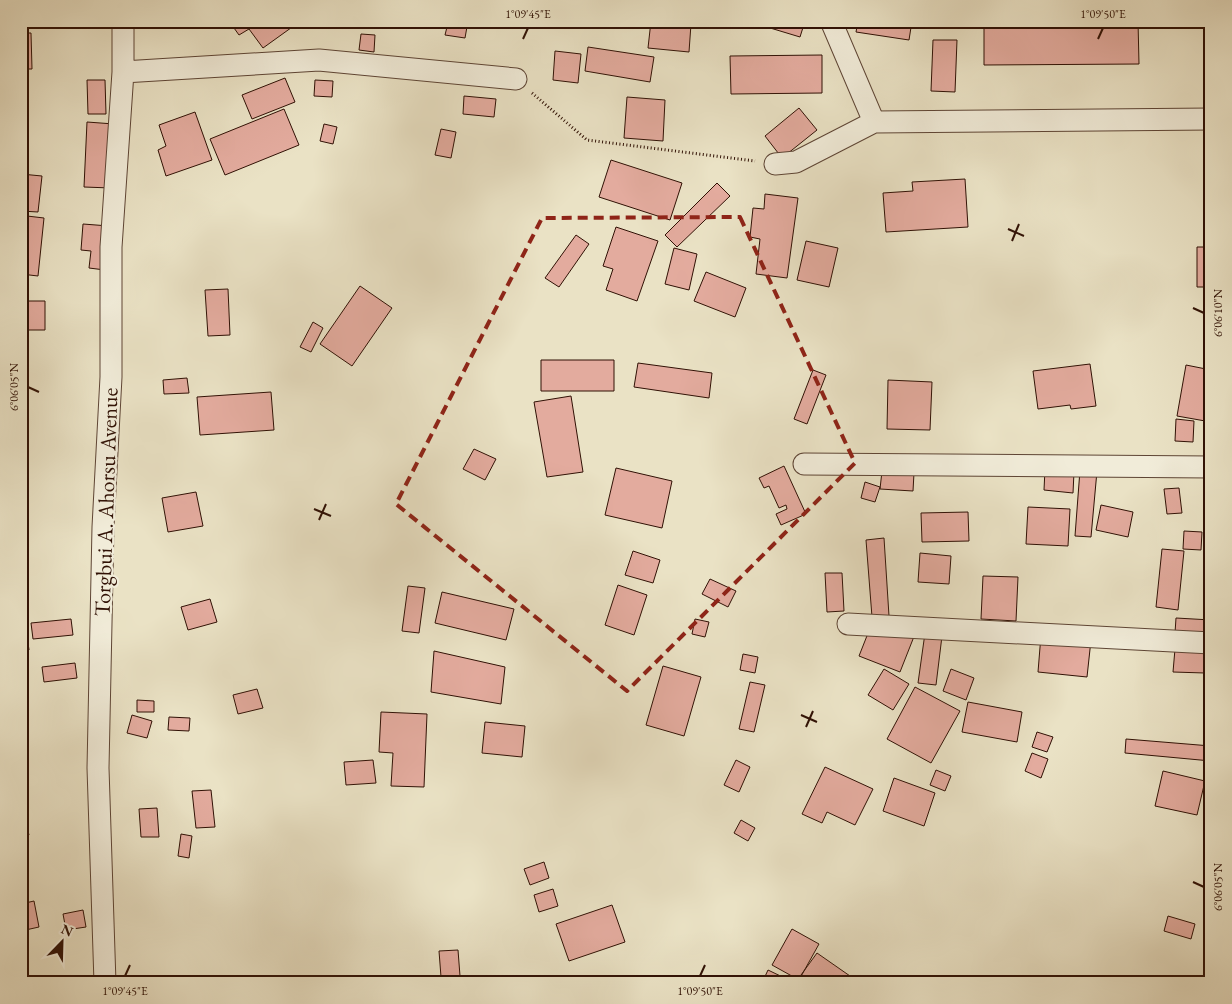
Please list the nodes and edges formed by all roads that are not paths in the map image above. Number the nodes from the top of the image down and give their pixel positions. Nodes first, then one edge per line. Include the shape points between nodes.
1 (123, 21) edge
2 (830, 21) edge
3 (123, 72) junction
4 (516, 79) road end
5 (1211, 119) edge
6 (874, 122) junction
7 (775, 164) road end
8 (804, 464) dead end
9 (1211, 467) edge
10 (848, 624) dead end
11 (1211, 643) edge
12 (105, 983) edge

1 - 3 street, Torgbui A. Ahorsu Avenue
2 - 6 street
3 - 4 street via 320,60
3 - 12 street, Torgbui A. Ahorsu Avenue via 111,247 111,377 103,527 98,768
5 - 6 street
6 - 7 street via 796,162
8 - 9 street
10 - 11 street

